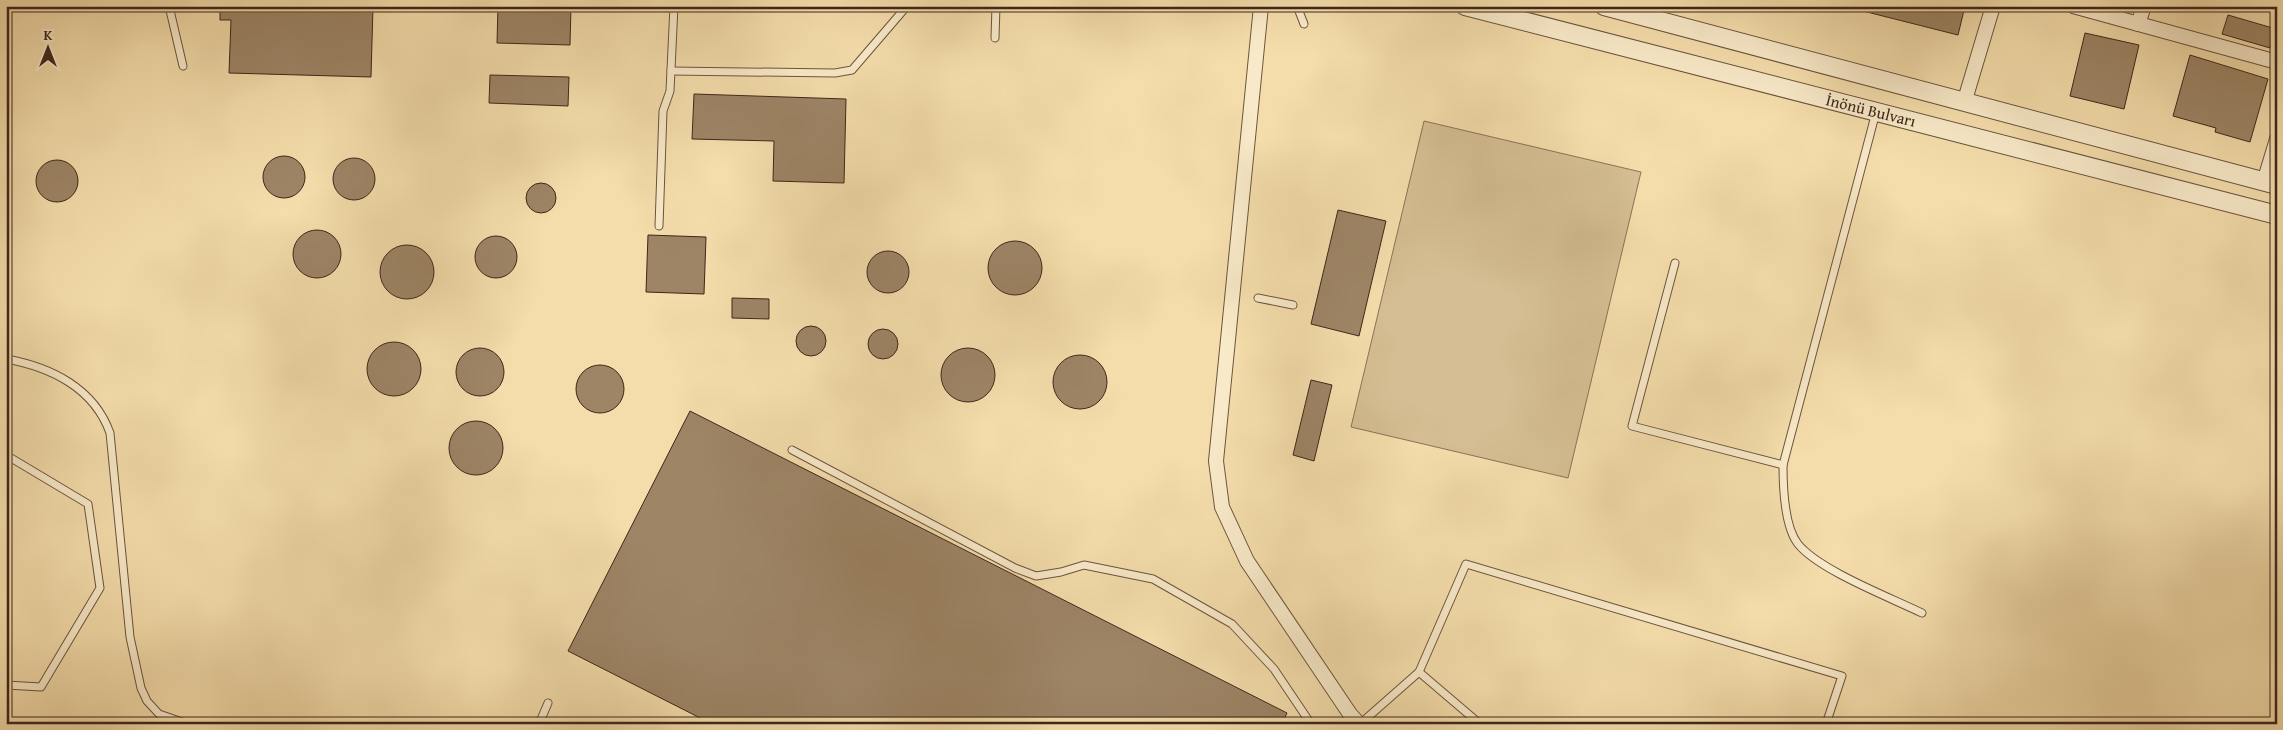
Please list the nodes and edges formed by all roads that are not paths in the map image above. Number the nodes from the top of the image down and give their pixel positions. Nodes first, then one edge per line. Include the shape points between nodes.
1 (168, 6) edge
2 (674, 6) edge
3 (907, 6) edge
4 (996, 6) edge
5 (1261, 6) edge
6 (1297, 6) edge
7 (1465, 6) edge
8 (1604, 6) edge
9 (1993, 6) edge
10 (2073, 6) edge
11 (2144, 6) edge
12 (1304, 24) dead end
13 (2138, 24) junction
14 (995, 38) dead end
15 (2277, 62) edge
16 (183, 66) dead end
17 (671, 71) junction
18 (1964, 103) junction
19 (1876, 112) junction
20 (2277, 140) edge
21 (2271, 183) edge
22 (2277, 215) edge
23 (659, 226) dead end
24 (1674, 263) dead end
25 (1258, 298) dead end
26 (1293, 305) dead end
27 (6, 359) edge
28 (792, 450) dead end
29 (6, 455) edge
30 (1783, 465) junction
31 (1922, 613) dead end
32 (1419, 672) junction
33 (6, 685) edge
34 (548, 703) dead end
35 (188, 724) edge
36 (539, 724) edge
37 (1311, 724) edge
38 (1360, 724) edge
39 (1480, 724) edge
40 (1826, 724) edge

1 - 16 lane
2 - 17 lane
3 - 17 lane via 852,70 835,73
4 - 14 lane
5 - 38 street via 1216,461 1222,508 1266,592
6 - 12 lane
7 - 19 street, İnönü Bulvarı
8 - 18 street, İnönü Bulvarı
9 - 18 street
10 - 13 street
11 - 13 street
13 - 15 street
17 - 23 lane via 664,111
18 - 21 street, İnönü Bulvarı
19 - 22 street, İnönü Bulvarı
19 - 30 lane
20 - 21 street
24 - 30 lane via 1632,426
25 - 26 lane
27 - 35 lane via 54,373 92,400 106,421 110,433 130,638 142,688 147,701 159,714
28 - 37 lane via 1015,568 1036,576 1084,565 1153,579 1232,624 1274,669
29 - 33 lane via 88,504 100,588 41,687
30 - 31 lane via 1785,502 1797,543 1819,563
32 - 38 lane
32 - 39 lane
32 - 40 lane via 1466,564 1842,676
34 - 36 lane

